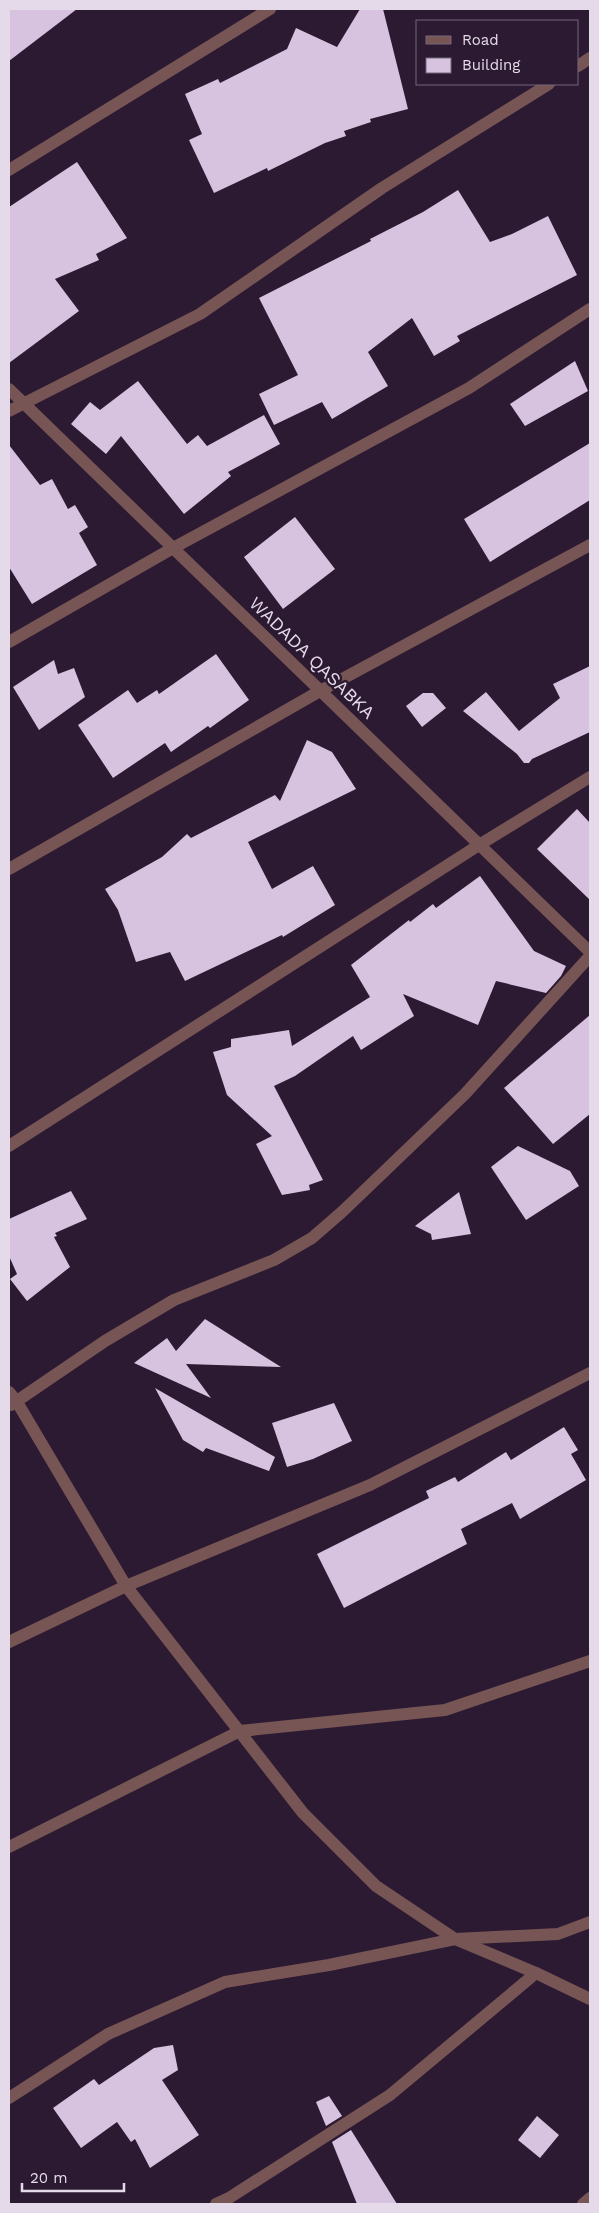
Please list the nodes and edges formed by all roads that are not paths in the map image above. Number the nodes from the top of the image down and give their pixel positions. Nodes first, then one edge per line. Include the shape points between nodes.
1 (270, 9) edge
2 (590, 58) edge
3 (579, 65) edge
4 (547, 85) edge
5 (9, 170) edge
6 (590, 309) edge
7 (9, 389) edge
8 (24, 402) junction
9 (9, 410) edge
10 (590, 545) edge
11 (173, 548) junction
12 (9, 642) edge
13 (320, 691) junction
14 (590, 777) edge
15 (479, 845) junction
16 (9, 869) edge
17 (590, 954) edge
18 (9, 1146) edge
19 (590, 1373) edge
20 (11, 1400) edge
21 (126, 1586) junction
22 (9, 1642) edge
23 (590, 1660) edge
24 (240, 1730) junction
25 (9, 1847) edge
26 (590, 1922) edge
27 (455, 1939) junction
28 (536, 1973) junction
29 (590, 2000) edge
30 (9, 2098) edge
31 (590, 2198) edge
32 (216, 2204) edge
33 (583, 2204) edge

1 - 5 street
2 - 3 street
4 - 8 street via 382,188 200,314
6 - 11 street via 468,388
7 - 8 street, WADADA QASABKA
8 - 9 street
8 - 11 street, WADADA QASABKA
10 - 13 street
11 - 12 street
11 - 13 street, WADADA QASABKA
13 - 15 street, WADADA QASABKA
13 - 16 street
14 - 15 street
15 - 17 street, WADADA QASABKA
15 - 18 street
17 - 20 street via 465,1094 312,1238 274,1260 174,1300
19 - 21 street via 370,1485
20 - 21 street
21 - 22 street
21 - 24 street
23 - 24 street via 446,1710
24 - 25 street
24 - 27 street via 303,1813 376,1886
26 - 27 street via 558,1934
27 - 28 street
27 - 30 street via 225,1982 108,2034
28 - 29 street
28 - 32 street via 390,2095
31 - 33 street

